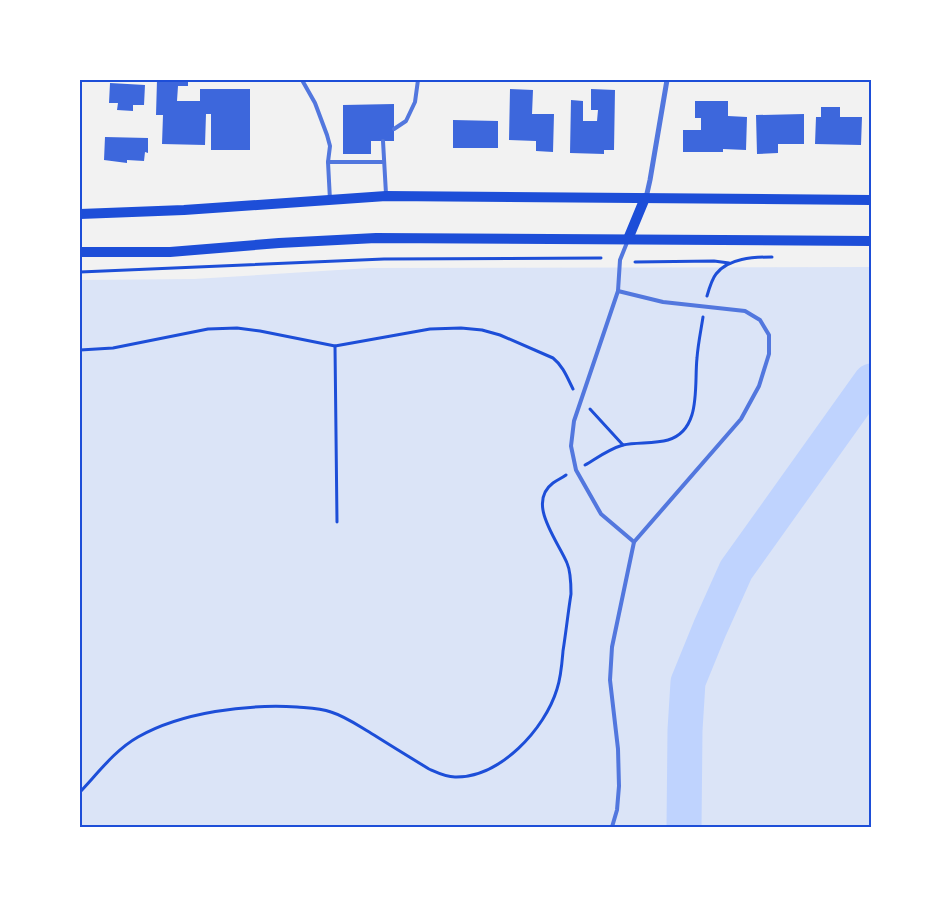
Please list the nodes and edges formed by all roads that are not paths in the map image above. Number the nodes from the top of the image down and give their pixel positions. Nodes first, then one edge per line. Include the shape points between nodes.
1 (302, 80) edge
2 (418, 80) edge
3 (667, 80) edge
4 (394, 129) dead end
5 (383, 142) dead end
6 (328, 162) junction
7 (384, 162) junction
8 (386, 196) junction
9 (645, 198) junction
10 (330, 200) junction
11 (871, 200) edge
12 (80, 214) edge
13 (628, 239) junction
14 (871, 241) edge
15 (80, 252) edge
16 (618, 291) junction
17 (634, 542) junction
18 (612, 827) edge

1 - 6 lane via 327,135 330,146
2 - 4 lane via 415,102 406,121
3 - 9 street
5 - 7 lane
6 - 7 lane
6 - 10 lane
7 - 8 lane
8 - 9 main road
8 - 10 main road
9 - 11 main road
9 - 13 main road
10 - 12 main road
13 - 14 main road
13 - 15 main road via 376,238 170,252
13 - 16 lane via 620,260
16 - 17 lane via 574,421 571,446 576,470 601,514
16 - 17 lane via 663,302 745,311 760,320 769,336 769,354 759,386 741,419
17 - 18 lane via 612,646 610,680 619,786

